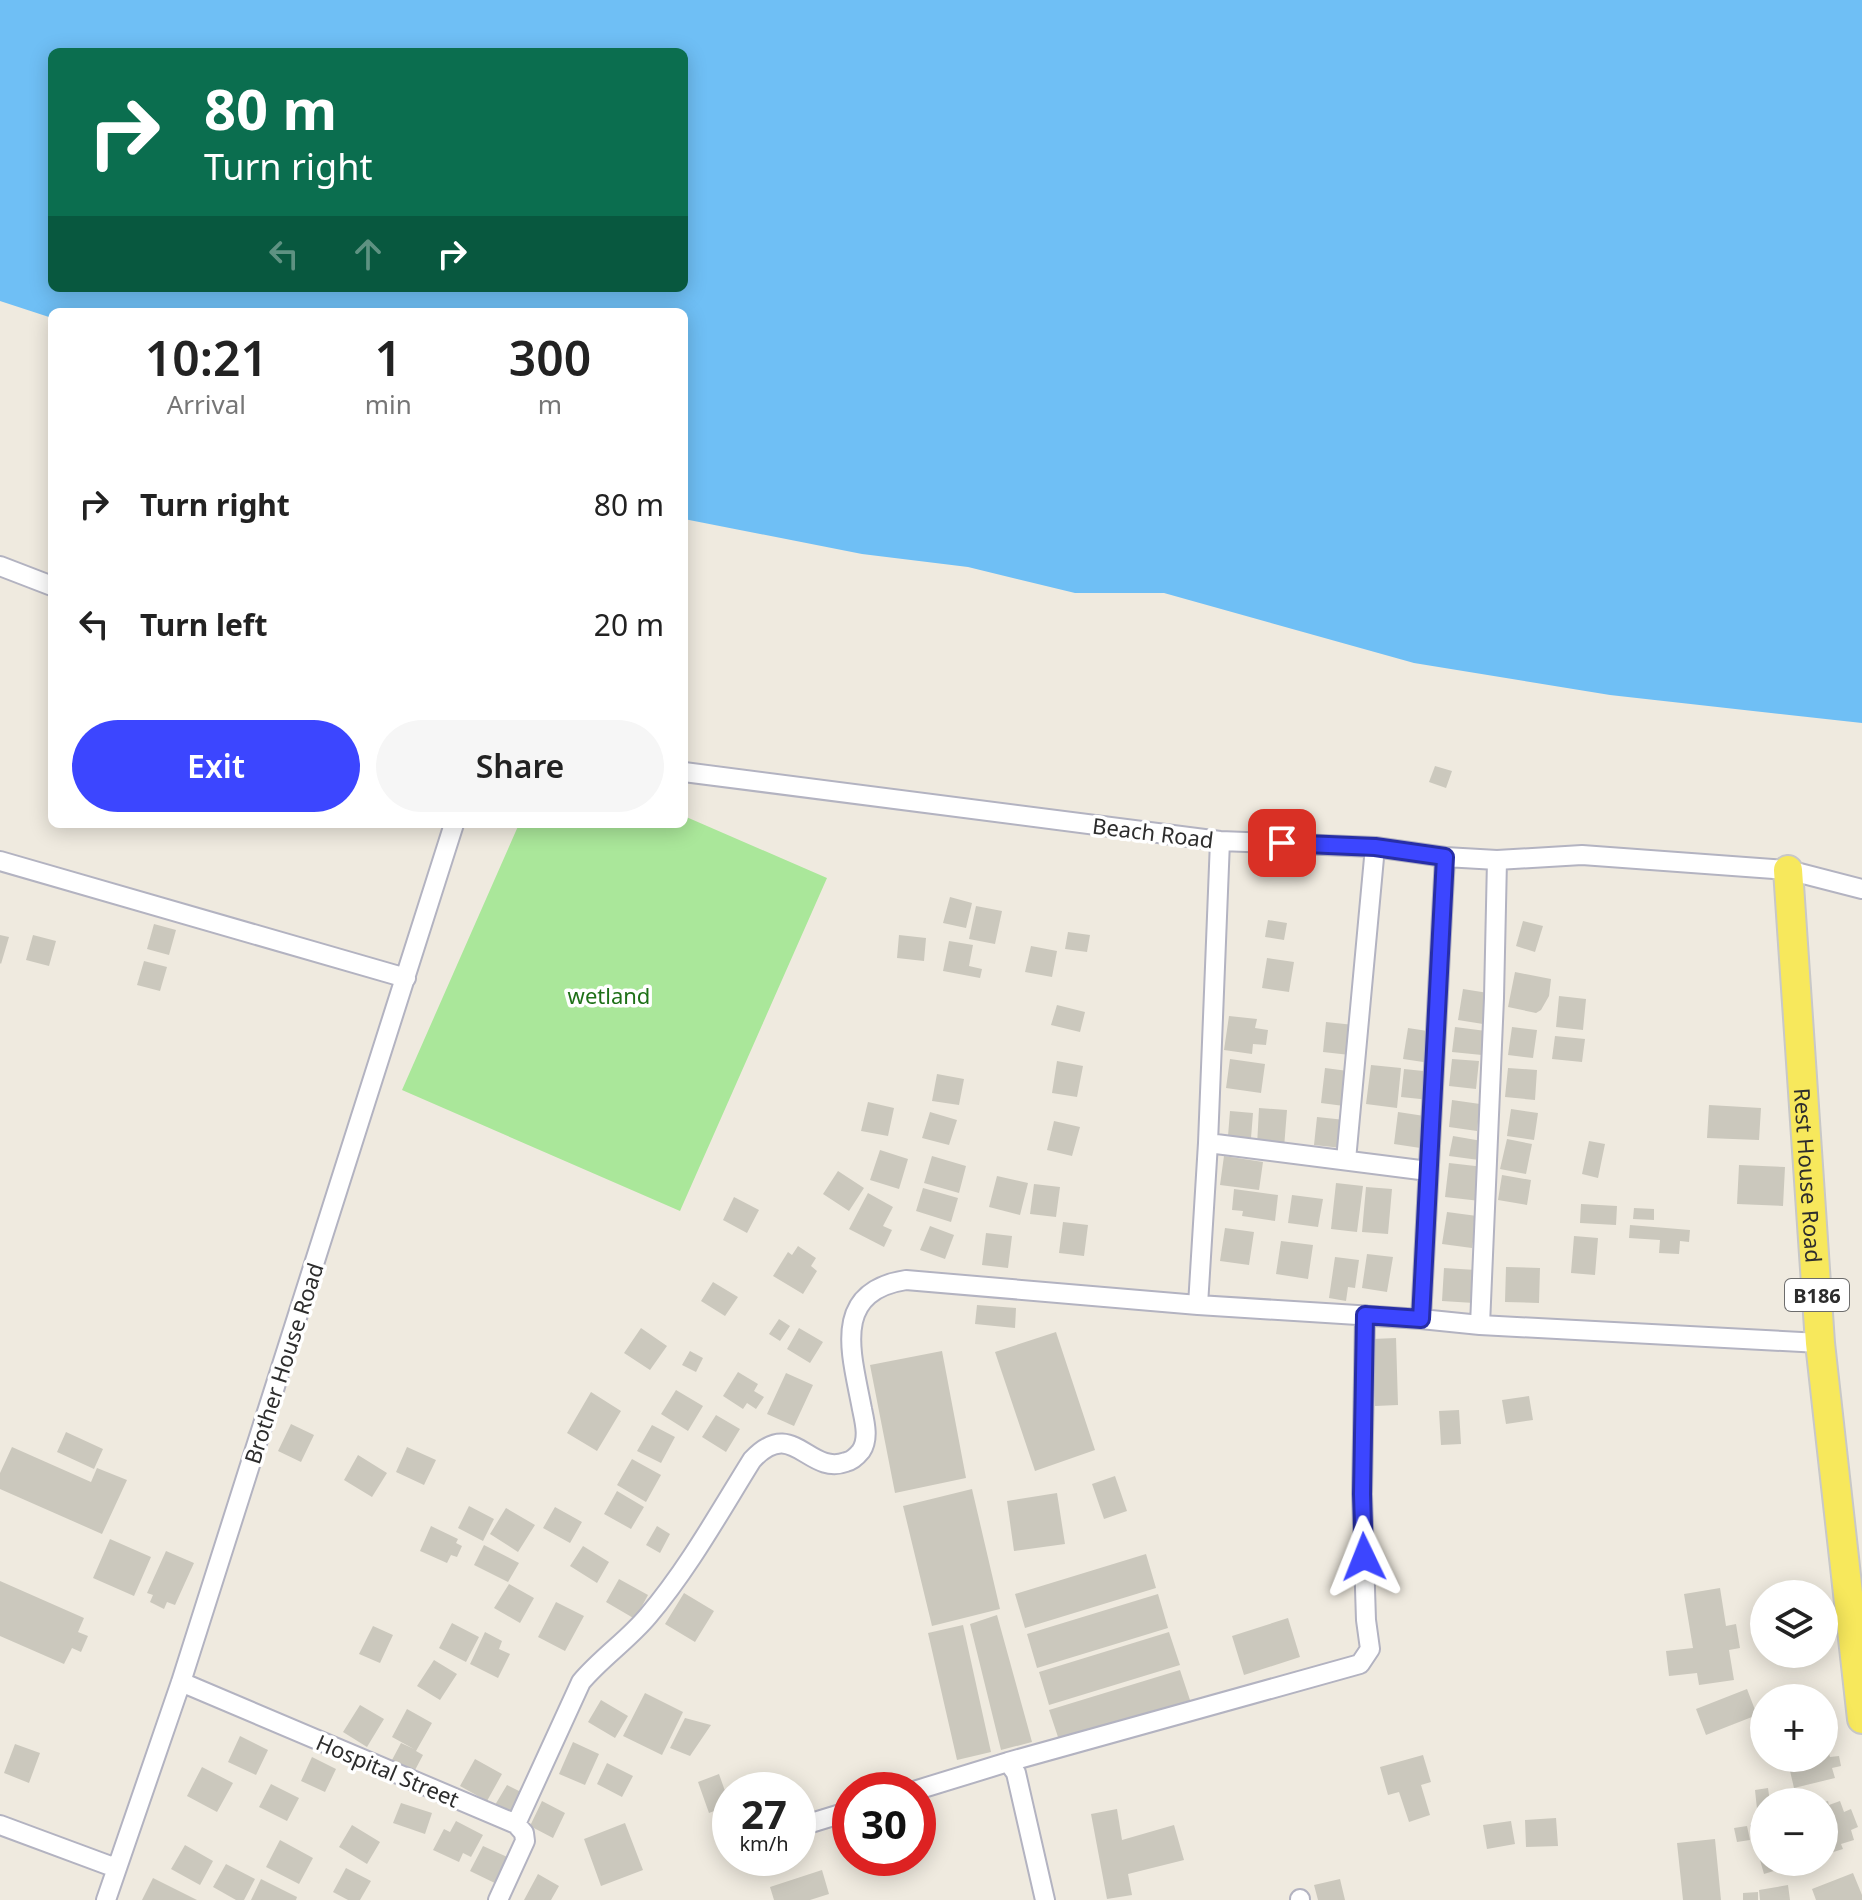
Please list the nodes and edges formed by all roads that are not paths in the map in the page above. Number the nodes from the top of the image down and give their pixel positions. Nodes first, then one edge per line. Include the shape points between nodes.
1 (0, 566) edge
2 (48, 584) edge
3 (688, 773) edge
4 (453, 828) edge
5 (1220, 841) junction
6 (1375, 847) junction
7 (1445, 857) junction
8 (1497, 860) junction
9 (0, 861) edge
10 (1788, 870) junction
11 (1862, 889) edge
12 (406, 978) junction
13 (1208, 1143) junction
14 (1346, 1160) junction
15 (1428, 1171) junction
16 (1198, 1305) junction
17 (1365, 1315) junction
18 (1421, 1319) junction
19 (1480, 1325) junction
20 (1820, 1343) junction
21 (181, 1682) junction
22 (1862, 1719) edge
23 (1008, 1762) junction
24 (936, 1784) edge
25 (516, 1824) junction
26 (0, 1825) edge
27 (116, 1868) junction
28 (106, 1900) edge
29 (498, 1900) edge
30 (1045, 1900) edge

1 - 2 street
3 - 5 street, Beach Road
4 - 12 street, Brother House Road
5 - 6 street, Beach Road
5 - 13 street
6 - 7 street, Beach Road
6 - 14 street
7 - 8 street, Beach Road
7 - 15 street
8 - 10 street, Beach Road via 1582,855
8 - 19 street
9 - 12 street
10 - 11 street, Beach Road
10 - 20 main road, Rest House Road / B186
12 - 21 street, Brother House Road
13 - 14 street
13 - 16 street
14 - 15 street
15 - 18 street
16 - 17 street
16 - 25 street via 906,1280 889,1282 869,1294 850,1330 865,1425 862,1450 835,1465 794,1446 773,1444 752,1460 650,1613 581,1682
17 - 18 street
17 - 23 street via 1362,1494 1370,1649 1360,1664
18 - 19 street
19 - 20 street
20 - 22 main road, Rest House Road / B186
21 - 25 street, Hospital Street
21 - 27 street, Brother House Road
23 - 24 street
23 - 30 street via 1016,1773
25 - 29 street via 525,1841
26 - 27 street
27 - 28 street, Brother House Road

